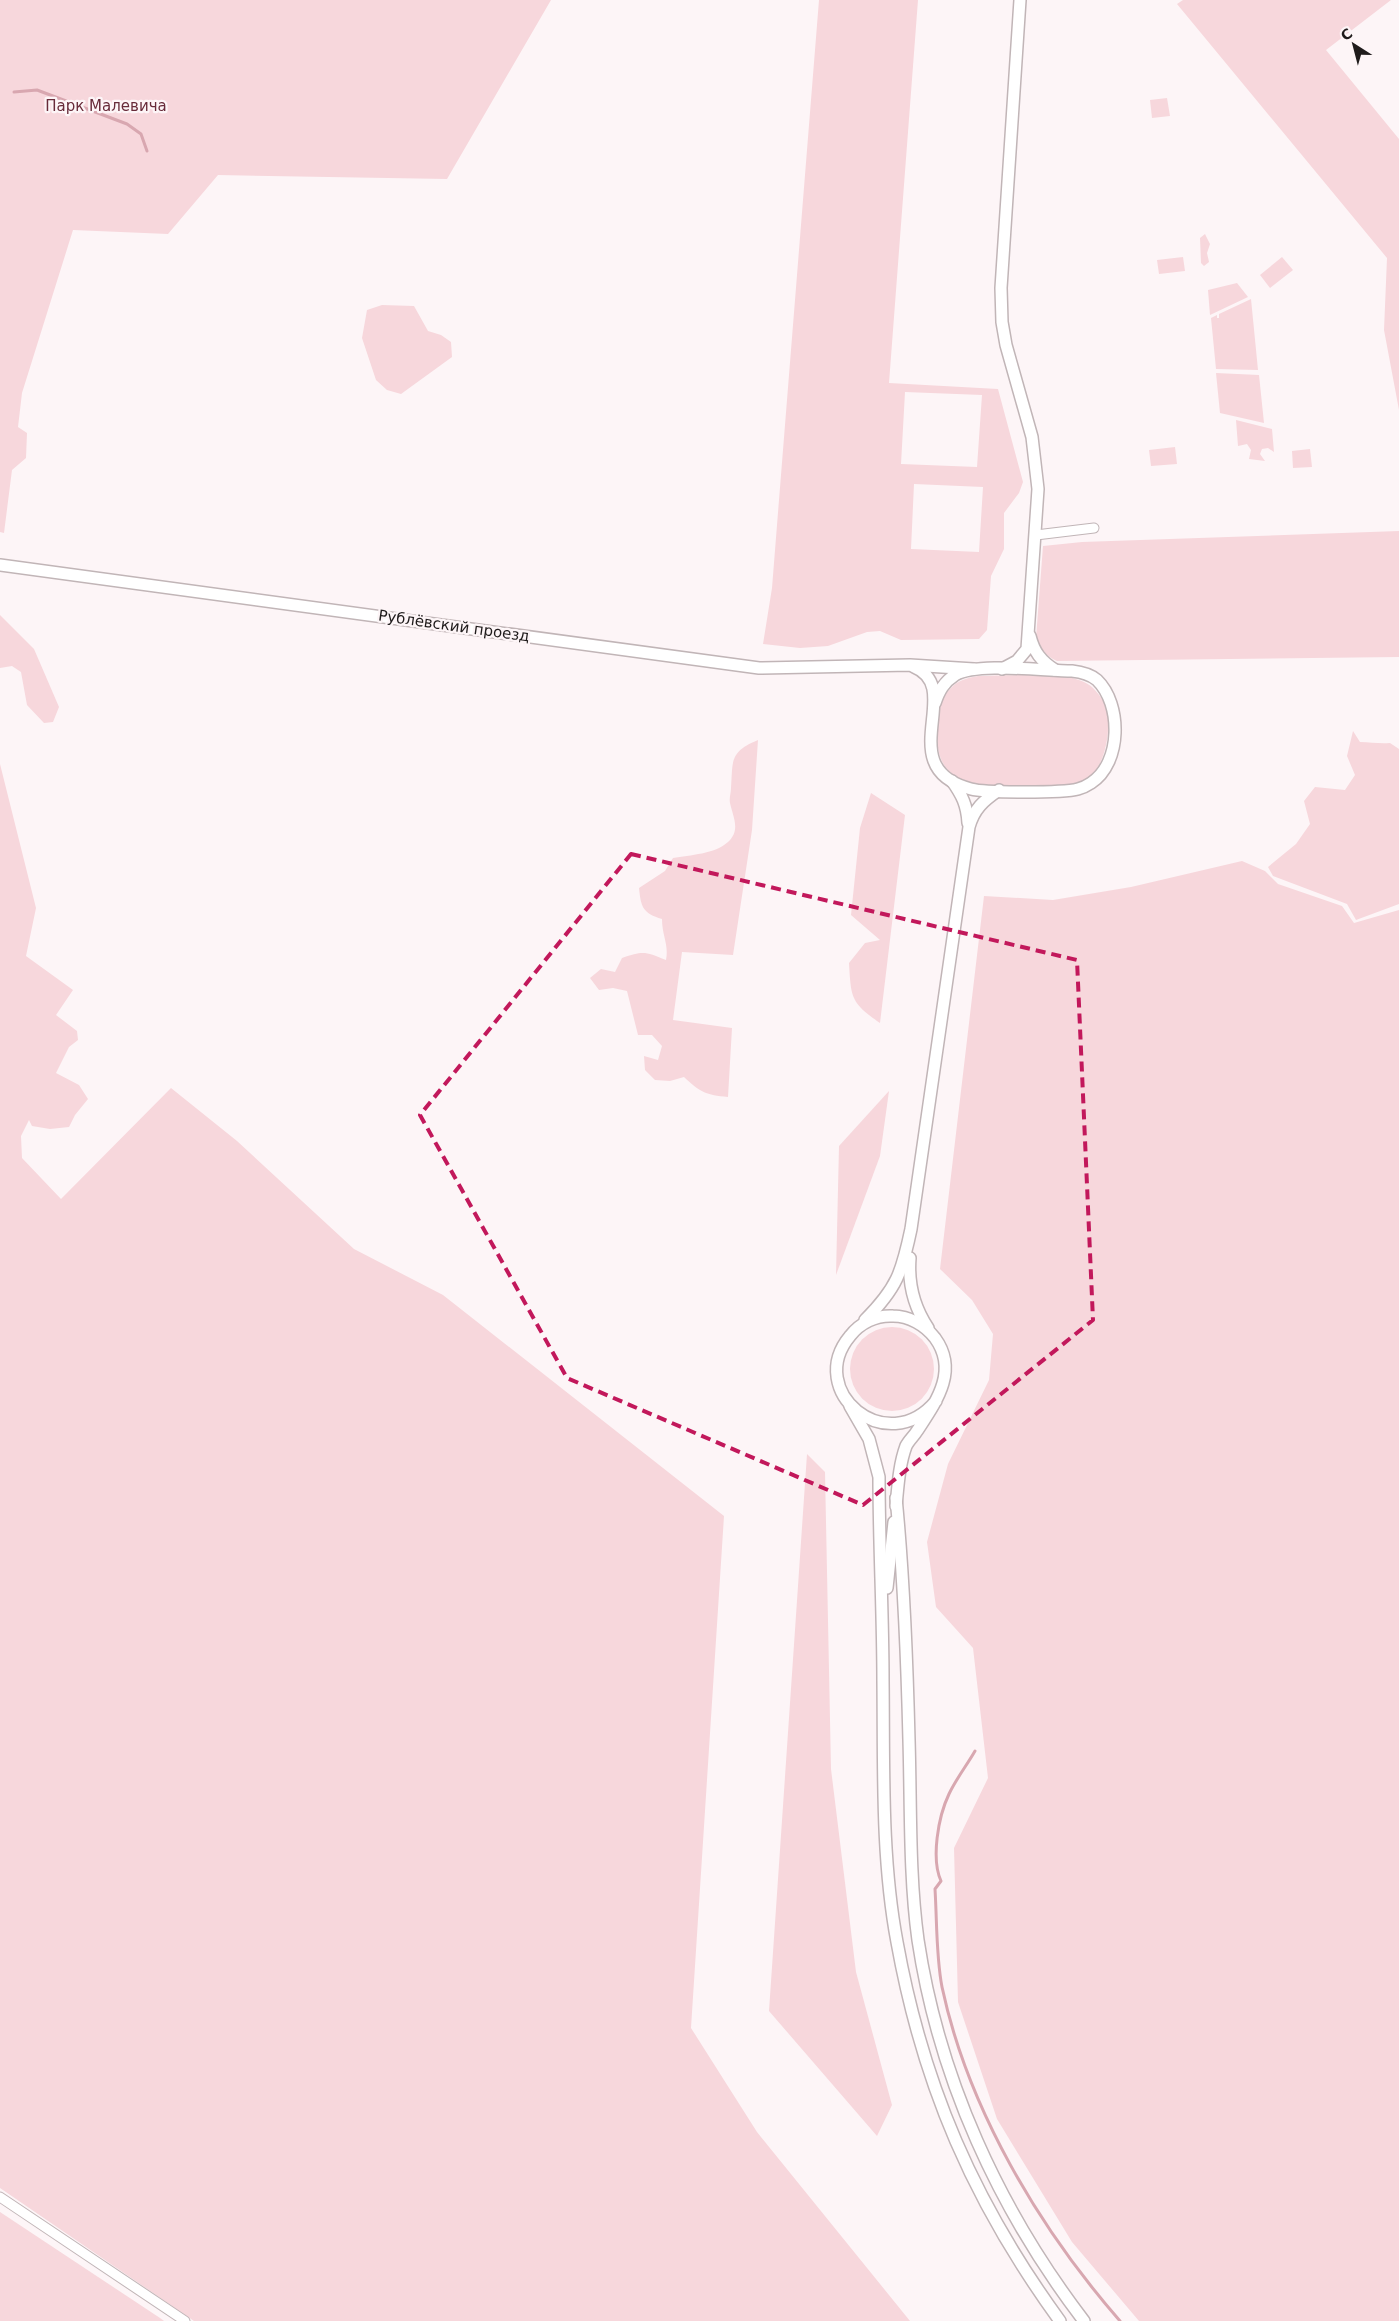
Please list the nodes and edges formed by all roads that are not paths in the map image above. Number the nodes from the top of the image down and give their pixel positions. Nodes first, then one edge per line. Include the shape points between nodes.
1 (1020, 0) edge
2 (1094, 528) dead end
3 (1036, 535) junction
4 (0, 565) edge
5 (1029, 634) junction
6 (910, 665) junction
7 (974, 669) junction
8 (1002, 669) junction
9 (1057, 671) junction
10 (935, 703) junction
11 (952, 781) junction
12 (999, 790) junction
13 (969, 827) junction
14 (912, 1228) junction
15 (853, 1332) junction
16 (938, 1342) junction
17 (936, 1401) junction
18 (850, 1406) junction
19 (896, 1498) junction
20 (883, 1629) junction
21 (0, 2197) edge
22 (185, 2321) edge
23 (1060, 2321) edge
24 (1084, 2321) edge

1 - 3 street via 1001,288 1002,322 1036,462
2 - 3 street
3 - 5 street
4 - 6 street, Рублёвский проезд via 759,668
5 - 8 street via 1022,656
5 - 9 street via 1038,656
6 - 7 street, Рублёвский проезд
6 - 10 street via 930,678
7 - 8 street
7 - 10 street via 947,681
8 - 9 street
9 - 12 street via 1086,673 1106,691 1114,715 1112,754 1104,770 1092,782 1078,789
10 - 11 street via 930,746 934,762
11 - 12 street via 972,789
11 - 13 street via 965,802
12 - 13 street via 982,801
13 - 14 street
14 - 15 street via 896,1284
14 - 16 street via 910,1284 921,1318
15 - 16 street via 875,1318 893,1316 919,1323
15 - 18 street via 842,1347 838,1364 838,1382
16 - 17 street via 946,1367 944,1385
17 - 18 street via 924,1414 899,1424 872,1421
17 - 19 street via 907,1444
18 - 20 street via 870,1439 879,1477
19 - 20 street
19 - 24 street via 903,1561 911,1837 918,1938 929,1996 954,2084 999,2188 1041,2262
20 - 23 street via 886,1832 896,1940 910,2005 927,2066 970,2174 1025,2272
21 - 22 street

